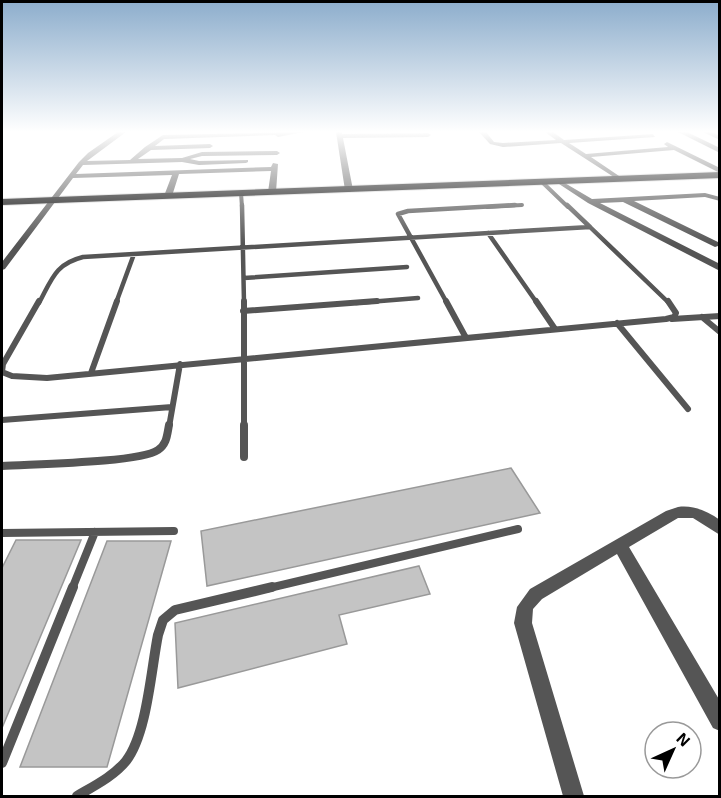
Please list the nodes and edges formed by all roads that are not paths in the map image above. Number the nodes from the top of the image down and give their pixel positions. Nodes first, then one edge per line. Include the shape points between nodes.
1 (76, 169) edge
2 (269, 169) edge
3 (273, 169) edge
4 (345, 169) edge
5 (605, 169) edge
6 (255, 170) joint
7 (176, 173) junction
8 (70, 176) junction
9 (720, 176) edge
10 (620, 179) junction
11 (558, 181) junction
12 (542, 182) junction
13 (349, 189) junction
14 (272, 192) junction
15 (241, 194) junction
16 (168, 196) junction
17 (720, 199) edge
18 (52, 200) junction
19 (625, 200) junction
20 (591, 201) junction
21 (2, 202) edge
22 (522, 205) dead end
23 (591, 227) junction
24 (488, 234) junction
25 (413, 238) junction
26 (717, 244) edge
27 (245, 247) junction
28 (686, 251) junction
29 (134, 254) junction
30 (2, 267) edge
31 (407, 267) dead end
32 (720, 268) edge
33 (244, 278) junction
34 (418, 298) dead end
35 (243, 311) junction
36 (720, 316) edge
37 (702, 317) junction
38 (666, 319) junction
39 (617, 323) junction
40 (555, 328) junction
41 (720, 332) edge
42 (465, 336) junction
43 (242, 358) junction
44 (180, 364) junction
45 (2, 372) edge
46 (91, 373) junction
47 (172, 407) junction
48 (688, 409) dead end
49 (2, 420) edge
50 (244, 457) dead end
51 (2, 466) edge
52 (518, 529) dead end
53 (720, 529) edge
54 (174, 531) dead end
55 (95, 532) junction
56 (2, 535) edge
57 (620, 546) junction
58 (720, 721) edge
59 (2, 763) edge
60 (77, 796) edge
61 (573, 796) edge

1 - 8 street
2 - 6 street
3 - 14 street
4 - 13 street
5 - 10 street
6 - 7 street
7 - 8 street
7 - 16 street
8 - 18 street
9 - 10 highway
10 - 11 highway
11 - 12 highway
11 - 20 street
12 - 13 highway
12 - 23 lane
13 - 14 highway
14 - 15 highway
15 - 16 highway
15 - 27 lane
16 - 18 highway
17 - 19 street via 705,195
18 - 21 highway
18 - 30 street
19 - 20 street
19 - 26 street
20 - 28 street
22 - 25 lane via 398,213
23 - 24 lane
23 - 38 lane via 674,307 674,317
24 - 25 lane
24 - 40 lane
25 - 27 lane
25 - 42 lane
26 - 28 street
27 - 29 lane
27 - 33 lane
28 - 32 street
29 - 45 lane via 66,261 3,364
29 - 46 lane
31 - 33 lane
33 - 35 lane
34 - 35 lane
35 - 43 lane
36 - 37 lane
37 - 38 lane
37 - 41 lane
38 - 39 lane
39 - 40 lane
39 - 48 lane
40 - 42 lane
42 - 43 lane
43 - 44 lane
43 - 50 lane
44 - 46 lane
44 - 47 lane
45 - 46 lane via 27,378
47 - 49 lane
47 - 51 lane via 166,441 153,453
52 - 60 lane via 174,610 163,620 158,635 138,742 125,762
53 - 57 street via 698,513 681,511
54 - 55 lane
55 - 56 lane
55 - 59 lane
57 - 58 street
57 - 61 street via 536,594 523,610 523,623

